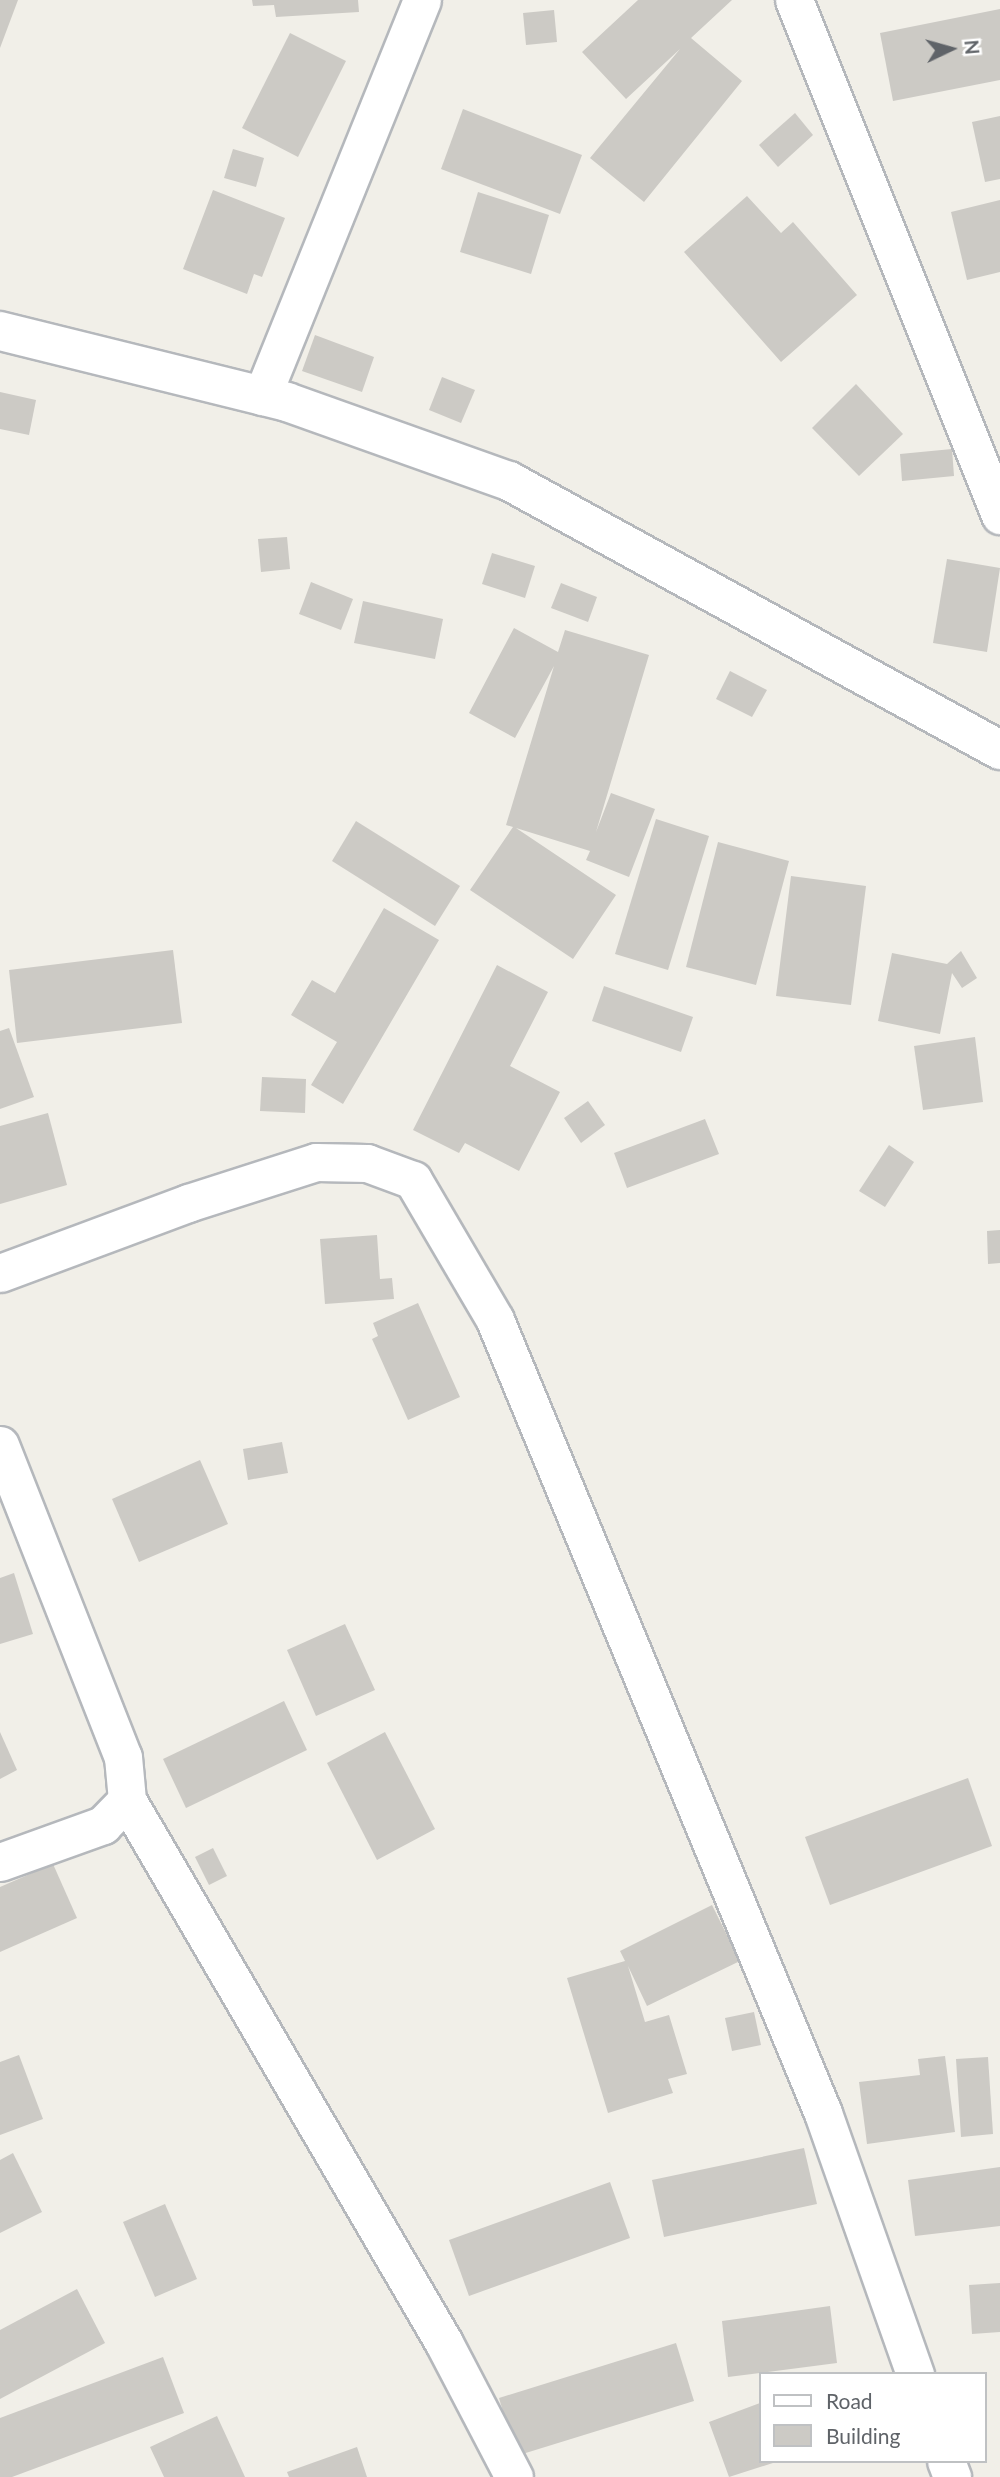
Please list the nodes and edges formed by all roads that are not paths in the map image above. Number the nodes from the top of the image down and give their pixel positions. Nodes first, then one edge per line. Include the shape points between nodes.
1 (422, 0) edge
2 (794, 0) edge
3 (0, 331) edge
4 (262, 396) junction
5 (1000, 515) edge
6 (1000, 750) edge
7 (0, 1273) edge
8 (0, 1445) edge
9 (127, 1800) junction
10 (0, 1862) edge
11 (914, 2372) edge
12 (514, 2477) edge

1 - 4 street
2 - 5 street
3 - 4 street
4 - 6 street via 509,481
7 - 11 street via 188,1203 316,1162 367,1163 413,1180 500,1333 822,2113
8 - 9 street via 123,1757
9 - 10 street via 103,1825
9 - 12 street via 444,2343

